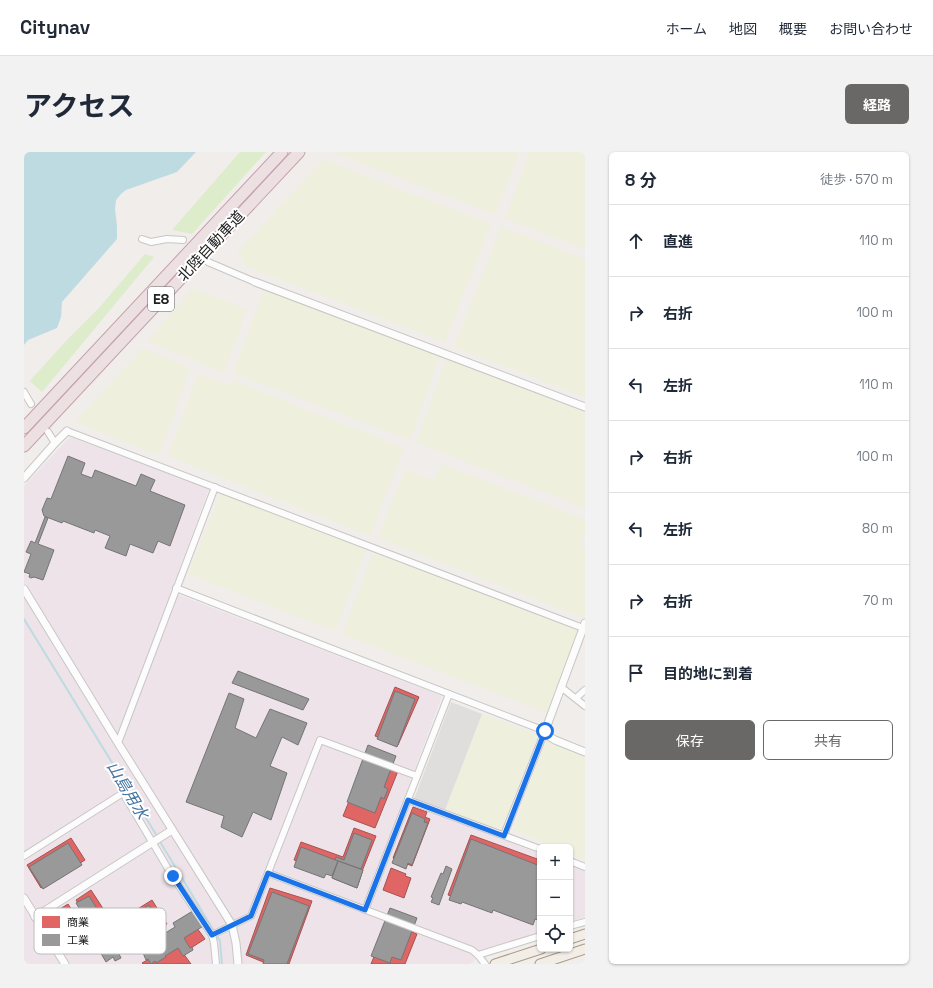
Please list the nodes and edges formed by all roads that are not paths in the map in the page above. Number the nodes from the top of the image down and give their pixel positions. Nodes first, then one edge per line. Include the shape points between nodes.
1 (282, 152) edge
2 (299, 152) edge
3 (142, 239) dead end
4 (183, 240) dead end
5 (208, 262) dead end
6 (255, 282) joint
7 (24, 392) edge
8 (31, 404) dead end
9 (585, 407) edge
10 (24, 428) edge
11 (67, 431) joint
12 (48, 432) dead end
13 (55, 443) junction
14 (24, 446) edge
15 (24, 478) edge
16 (215, 487) junction
17 (176, 588) junction
18 (24, 589) edge
19 (584, 626) edge
20 (561, 686) junction
21 (585, 690) edge
22 (449, 694) junction
23 (576, 698) junction
24 (585, 706) edge
25 (545, 731) junction
26 (118, 743) junction
27 (585, 752) edge
28 (418, 776) junction
29 (408, 800) junction
30 (172, 830) junction
31 (504, 836) junction
32 (152, 842) junction
33 (537, 848) edge
34 (24, 856) edge
35 (573, 862) edge
36 (585, 867) edge
37 (268, 873) junction
38 (24, 898) edge
39 (49, 908) edge
40 (365, 910) junction
41 (34, 915) edge
42 (585, 922) edge
43 (232, 925) junction
44 (573, 925) edge
45 (213, 934) junction
46 (585, 934) edge
47 (537, 937) edge
48 (573, 938) edge
49 (537, 950) edge
50 (585, 950) edge
51 (59, 954) edge
52 (478, 955) junction
53 (65, 964) edge
54 (216, 964) edge
55 (238, 964) edge
56 (484, 964) edge
57 (495, 964) edge
58 (540, 964) edge

1 - 10 highway, 北陸自動車道 / E8
2 - 14 highway, 北陸自動車道 / E8
3 - 4 street via 151,242
5 - 6 street
6 - 9 street
7 - 8 street
11 - 13 street
11 - 16 street
12 - 13 street
13 - 15 street
16 - 17 street
16 - 19 street
17 - 22 street
17 - 26 street
18 - 26 street
19 - 20 street
20 - 23 street
20 - 25 street
21 - 23 street
22 - 25 street
22 - 28 street
23 - 24 street
25 - 27 street via 555,740
25 - 31 street
26 - 30 street
28 - 29 street
28 - 37 street via 320,740
29 - 31 street
29 - 40 street
30 - 32 street
30 - 43 street
31 - 33 street
32 - 34 street via 123,793
32 - 39 street
32 - 45 street
35 - 36 street
37 - 40 street
37 - 43 street via 251,916
38 - 41 street
40 - 52 street via 472,950
42 - 44 street
43 - 45 street
43 - 55 street
45 - 54 street
46 - 48 main road
47 - 52 street
49 - 57 main road
50 - 58 main road
51 - 53 street
52 - 56 street

